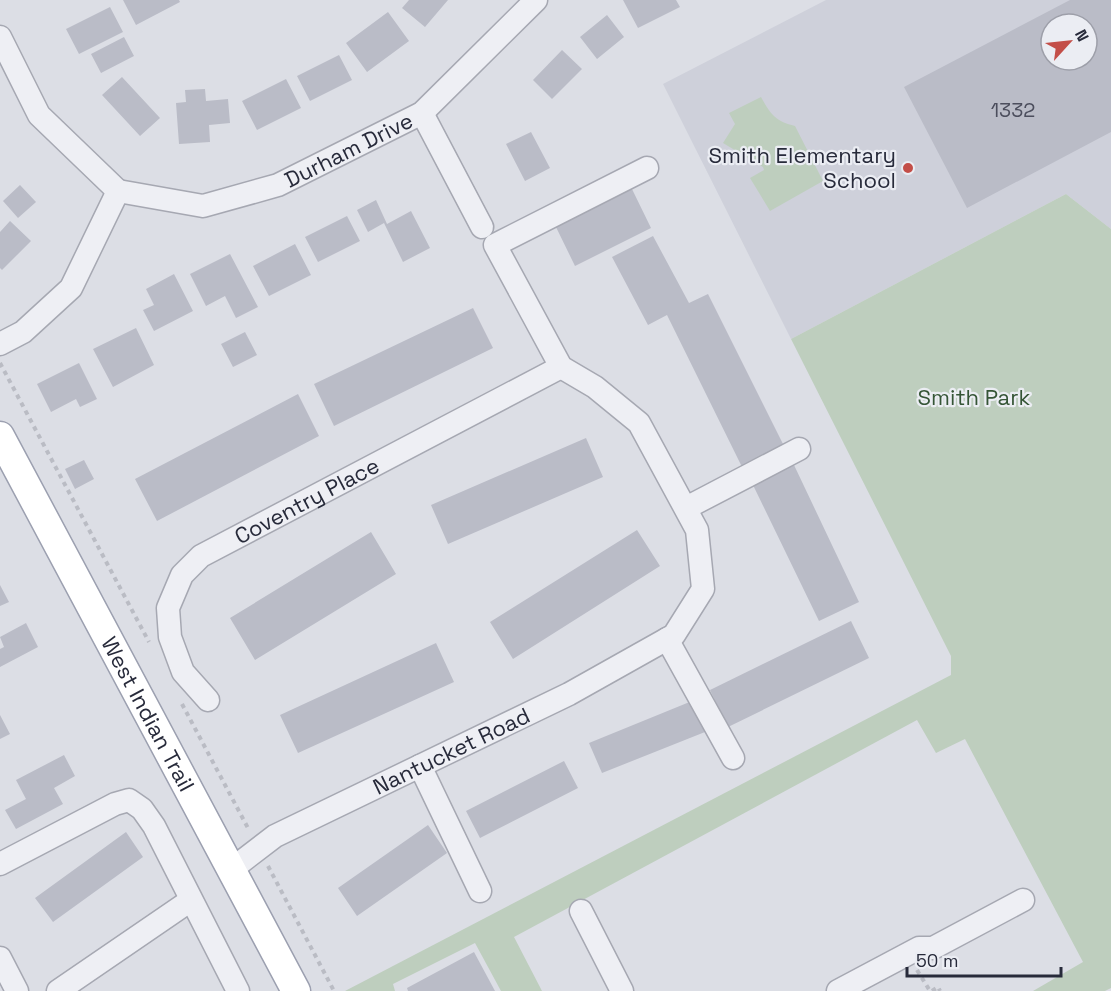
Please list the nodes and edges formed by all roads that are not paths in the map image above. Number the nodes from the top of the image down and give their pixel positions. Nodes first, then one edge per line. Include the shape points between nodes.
1 (536, 0) edge
2 (0, 37) edge
3 (422, 113) junction
4 (647, 168) dead end
5 (118, 191) junction
6 (489, 236) junction
7 (0, 344) edge
8 (561, 368) junction
9 (0, 436) edge
10 (799, 449) dead end
11 (686, 508) junction
12 (671, 637) junction
13 (208, 700) dead end
14 (734, 758) dead end
15 (420, 766) junction
16 (0, 864) edge
17 (232, 869) junction
18 (480, 891) dead end
19 (190, 900) junction
20 (1023, 900) dead end
21 (581, 911) dead end
22 (0, 958) edge
23 (17, 991) edge
24 (58, 991) edge
25 (238, 991) edge
26 (296, 991) edge
27 (622, 991) edge
28 (838, 991) edge

1 - 3 street, Durham Drive
2 - 5 street via 39,115
3 - 5 street, Durham Drive via 278,185 203,206
3 - 6 street
4 - 6 street
5 - 7 street via 71,288 23,332
6 - 8 street
8 - 11 street via 595,387 639,423
8 - 13 street, Coventry Place via 201,556 182,575 168,608 170,637 183,672
9 - 17 main road, West Indian Trail
10 - 11 street
11 - 12 street via 697,530 703,589
12 - 14 street
12 - 15 street, Nantucket Road via 569,694
15 - 17 street, Nantucket Road via 275,836
15 - 18 street
16 - 19 street via 129,800 142,809 154,826
17 - 26 main road, West Indian Trail
19 - 24 street
19 - 25 street
20 - 28 street via 933,948 919,948
21 - 27 street
22 - 23 street

